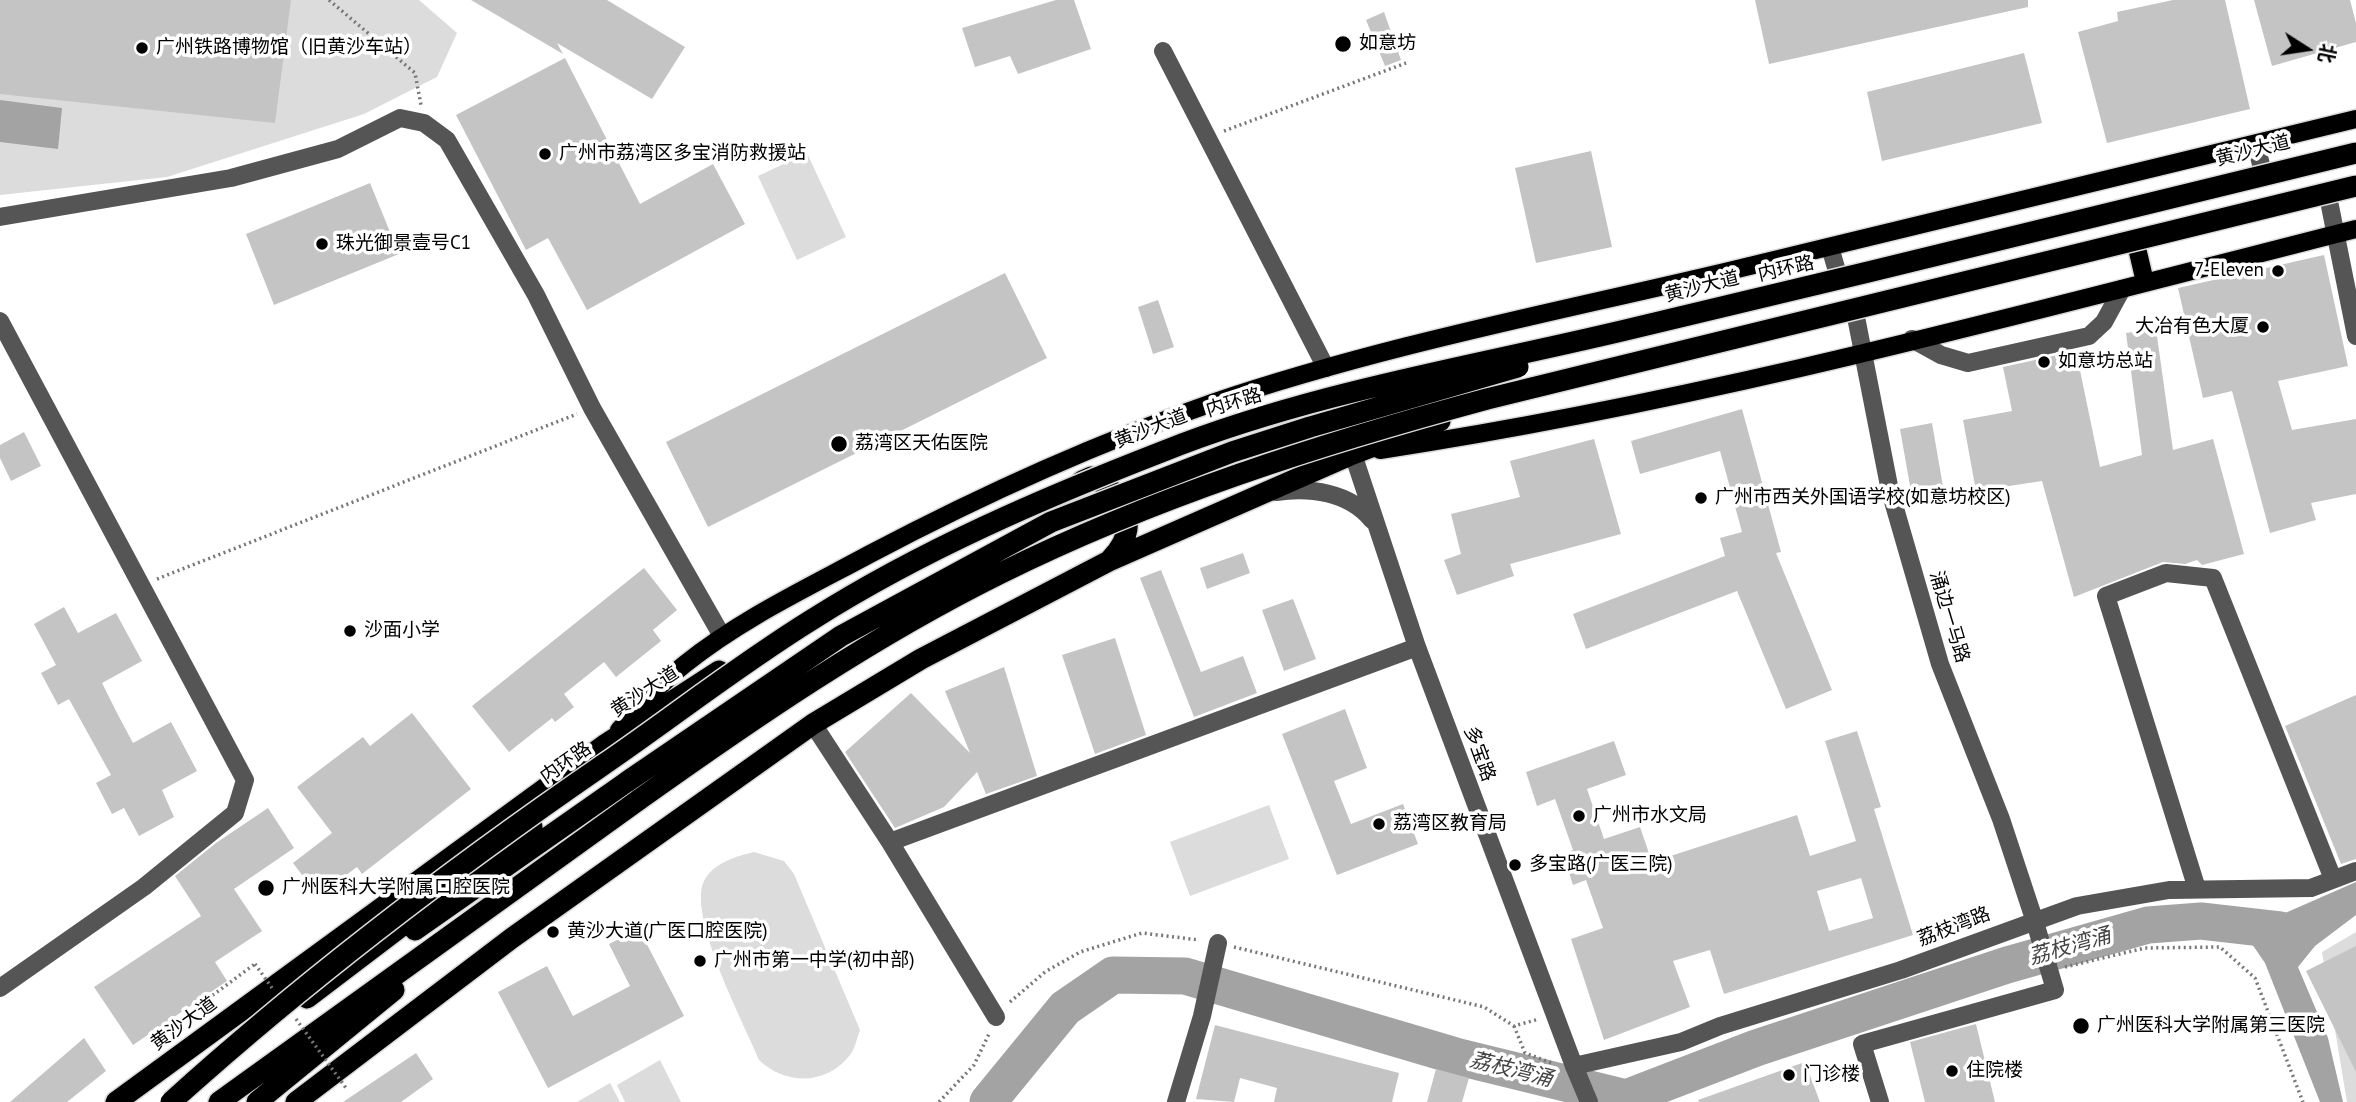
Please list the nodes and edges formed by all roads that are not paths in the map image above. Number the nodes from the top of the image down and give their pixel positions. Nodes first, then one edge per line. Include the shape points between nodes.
1 (1163, 51) dead end
2 (2356, 119) edge
3 (2256, 144) junction
4 (2356, 151) edge
5 (2263, 173) junction
6 (2356, 186) edge
7 (2356, 194) edge
8 (2329, 201) junction
9 (0, 217) edge
10 (2356, 229) edge
11 (2336, 234) junction
12 (1830, 247) junction
13 (2137, 248) junction
14 (1839, 278) junction
15 (2145, 282) junction
16 (2122, 289) junction
17 (1856, 317) junction
18 (0, 321) edge
19 (1626, 330) junction
20 (2356, 336) edge
21 (1912, 339) junction
22 (1862, 351) junction
23 (1326, 368) junction
24 (1381, 381) junction
25 (1080, 453) junction
26 (1353, 454) junction
27 (1091, 477) junction
28 (1269, 493) junction
29 (1374, 523) junction
30 (1108, 561) junction
31 (828, 606) junction
32 (722, 636) junction
33 (1418, 647) junction
34 (813, 724) junction
35 (606, 744) junction
36 (890, 842) junction
37 (2356, 871) edge
38 (2333, 879) junction
39 (2197, 889) junction
40 (478, 916) junction
41 (2034, 919) junction
42 (1217, 950) dead end
43 (338, 975) junction
44 (0, 988) edge
45 (996, 1017) dead end
46 (1574, 1066) junction
47 (116, 1102) edge
48 (165, 1102) edge
49 (172, 1102) edge
50 (219, 1102) edge
51 (257, 1102) edge
52 (296, 1102) edge
53 (1175, 1102) edge
54 (1589, 1102) edge
55 (1880, 1102) edge

1 - 23 street
2 - 3 main road
3 - 5 street
3 - 12 main road
4 - 5 highway, 黄沙大道
4 - 19 highway, 内环路, bridge
5 - 14 highway, 黄沙大道
6 - 40 highway, bridge via 1487,399 1242,472 1070,542 935,608 756,717
7 - 8 highway
8 - 11 street
8 - 13 highway
9 - 32 street via 231,178 338,149 400,118 424,123 447,140
10 - 11 main road
11 - 15 main road
11 - 20 street
12 - 14 street
12 - 23 main road
13 - 15 main road
13 - 17 highway
14 - 24 highway, 黄沙大道
15 - 16 main road
16 - 21 main road
16 - 21 street via 2104,322 2089,336 1968,363
17 - 22 street, 涌边一马路
17 - 26 highway via 1490,406
18 - 44 street via 245,780 236,813 144,887
19 - 43 highway, bridge via 1472,381 1310,426 1051,522 841,636 395,944
19 - 49 highway, 内环路, bridge via 1342,394 1216,432 953,541 813,618 529,816 341,956
21 - 22 main road
22 - 26 main road via 1626,407
22 - 41 street, 涌边一马路 via 1890,491 1940,664 2001,819
23 - 25 main road via 1214,402
24 - 26 street via 1360,411
24 - 27 main road, 黄沙大道 via 1206,432
25 - 27 street
25 - 32 main road via 934,521
26 - 28 highway
26 - 29 street, 多宝路
27 - 30 highway via 1115,492 1128,520 1121,549
27 - 31 highway, 黄沙大道 via 958,537
28 - 29 street via 1317,490 1362,508
28 - 30 highway
29 - 33 street, 多宝路
30 - 34 highway via 921,659
31 - 35 highway, 黄沙大道
31 - 43 highway
32 - 35 main road via 663,684
33 - 36 street
33 - 46 street, 多宝路
34 - 36 street
34 - 52 highway via 512,939
35 - 47 highway, 黄沙大道
36 - 45 street
37 - 38 street, 荔枝湾路
38 - 39 street, 荔枝湾路 via 2291,890
38 - 39 street via 2213,578 2166,573 2106,596
39 - 41 street, 荔枝湾路 via 2113,897
40 - 50 highway
40 - 51 highway
41 - 46 street, 荔枝湾路 via 1901,970 1681,1042
41 - 55 street, 涌边一马路, bridge via 2055,990 1862,1044
42 - 53 street
43 - 48 highway
46 - 54 street, 多宝路, bridge

